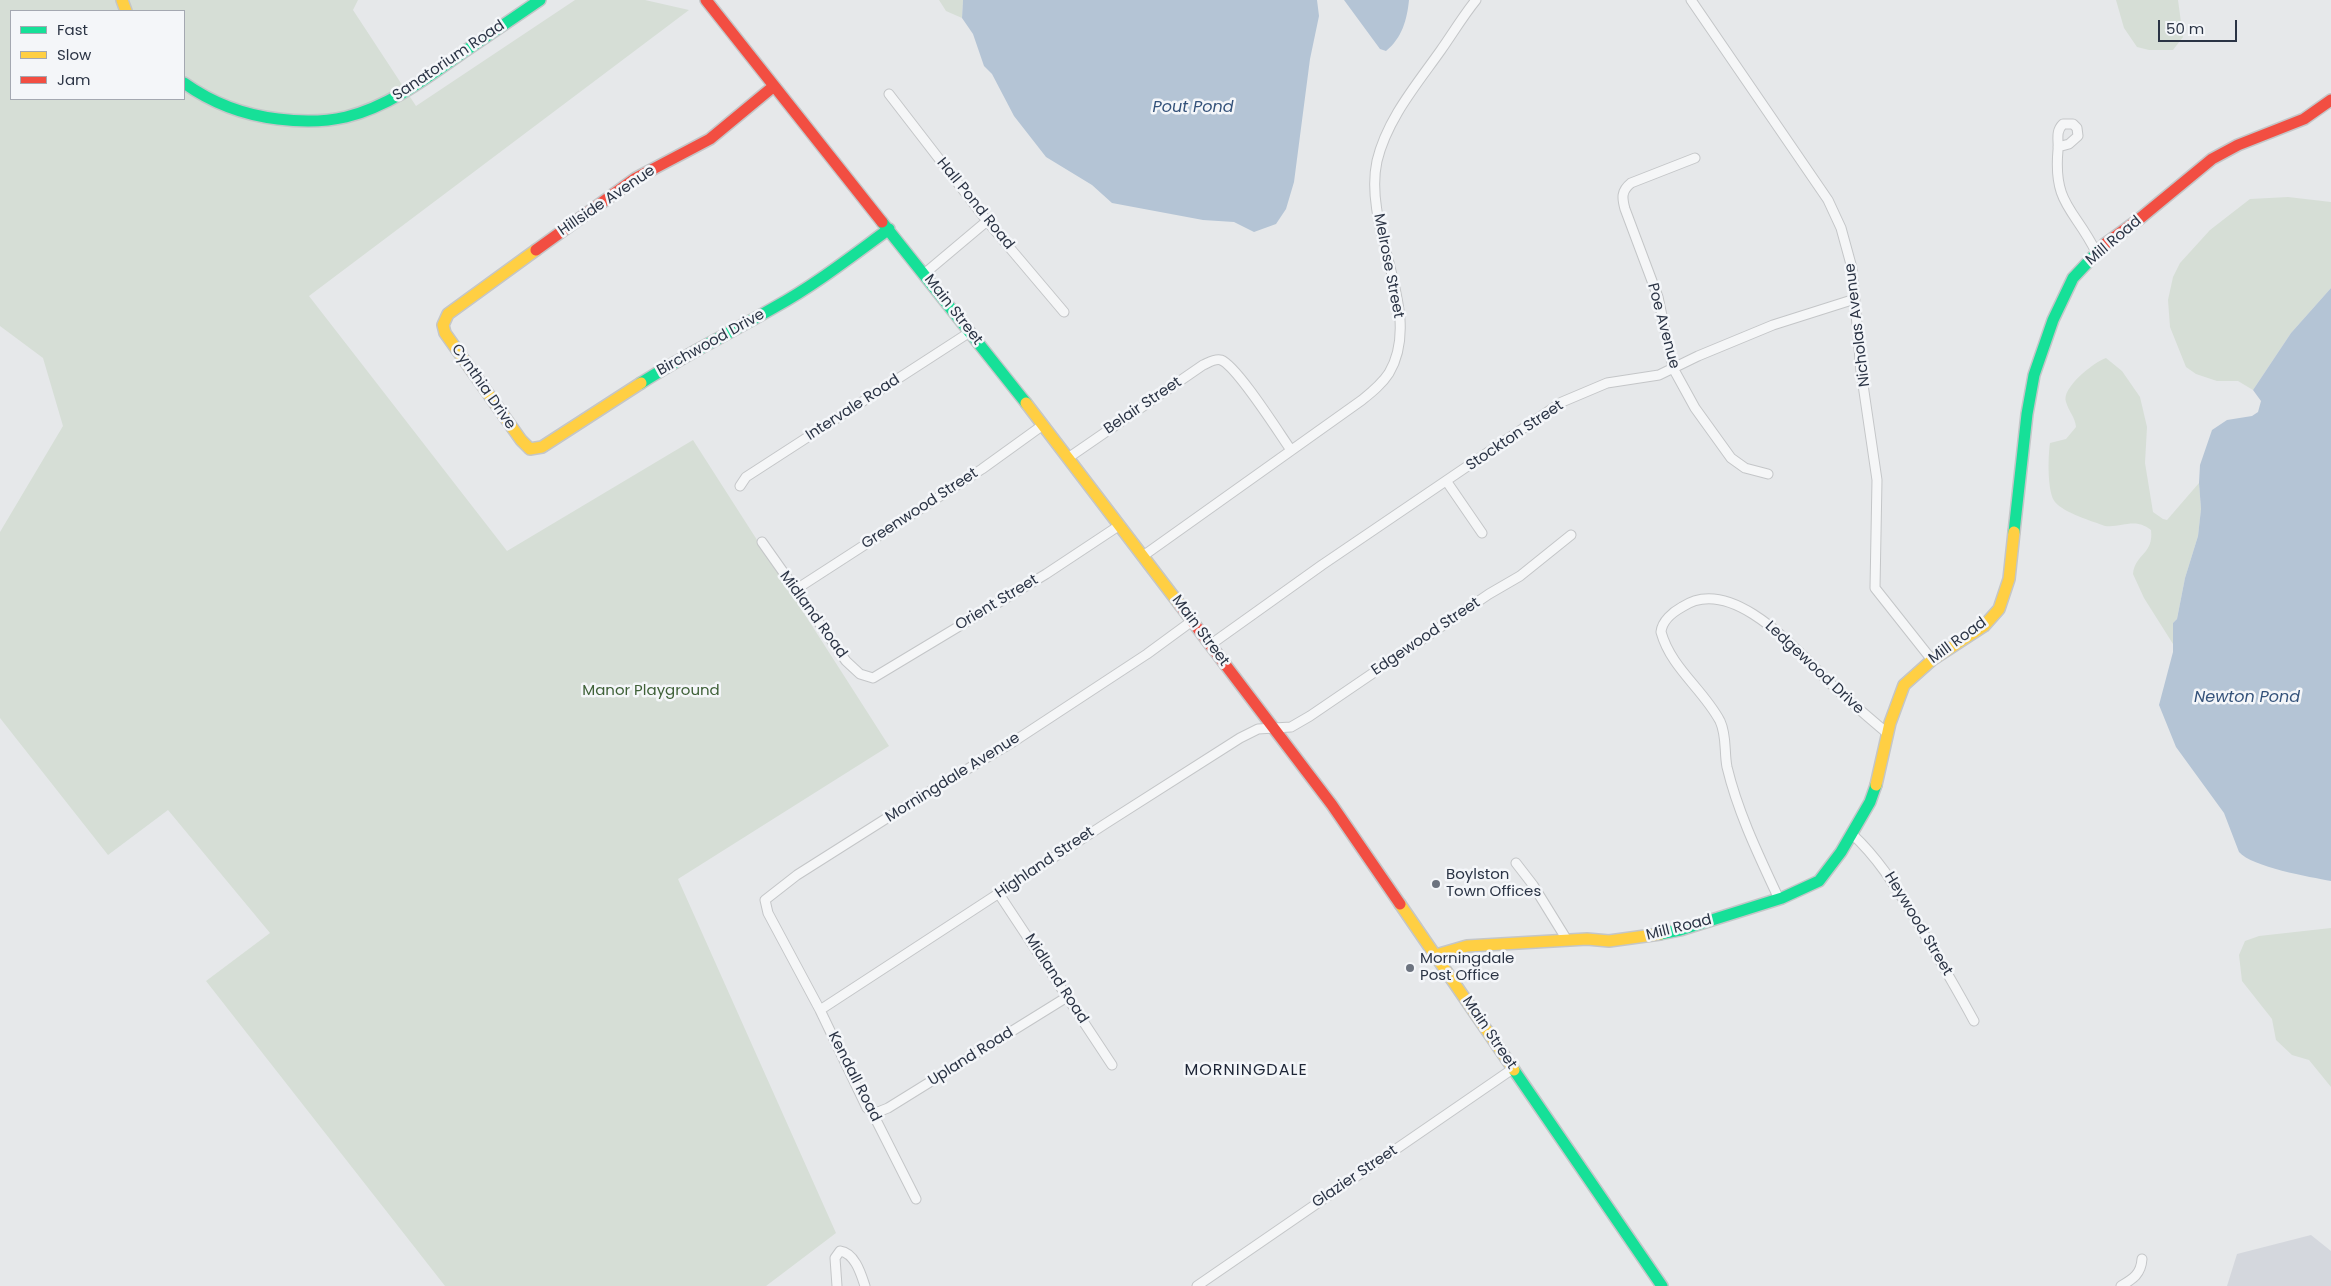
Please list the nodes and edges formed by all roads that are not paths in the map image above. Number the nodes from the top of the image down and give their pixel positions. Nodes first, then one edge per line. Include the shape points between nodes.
1 (540, 0) edge
2 (706, 0) edge
3 (1476, 0) edge
4 (1692, 0) edge
5 (185, 84) edge
6 (774, 86) junction
7 (889, 94) dead end
8 (2331, 100) edge
9 (2058, 147) dead end
10 (1695, 158) dead end
11 (987, 221) junction
12 (889, 229) junction
13 (2096, 252) junction
14 (924, 274) junction
15 (1855, 299) junction
16 (1064, 312) dead end
17 (444, 320) joint
18 (970, 332) junction
19 (1673, 368) junction
20 (1043, 425) junction
21 (530, 449) joint
22 (1291, 450) junction
23 (1068, 458) junction
24 (1768, 474) dead end
25 (1447, 482) junction
26 (740, 486) dead end
27 (1120, 525) junction
28 (1482, 533) dead end
29 (1571, 535) dead end
30 (762, 542) dead end
31 (1144, 556) junction
32 (794, 590) junction
33 (1192, 621) junction
34 (1210, 645) junction
35 (1932, 660) junction
36 (873, 678) joint
37 (1275, 729) junction
38 (1887, 733) junction
39 (1852, 834) junction
40 (1516, 863) dead end
41 (1000, 894) junction
42 (1779, 899) junction
43 (1567, 940) junction
44 (791, 955) joint
45 (1436, 955) junction
46 (1067, 997) junction
47 (820, 1010) junction
48 (1974, 1021) dead end
49 (1112, 1065) dead end
50 (1514, 1068) junction
51 (872, 1112) junction
52 (916, 1199) dead end
53 (2142, 1259) dead end
54 (837, 1286) edge
55 (865, 1286) edge
56 (1197, 1286) edge
57 (1662, 1286) edge
58 (2121, 1286) edge

1 - 5 street, Sanatorium Road via 408,91 380,106 345,117 321,122 255,115 221,105
2 - 6 street, Main Street
3 - 22 street, Melrose Street via 1398,112 1377,162 1375,196 1400,308 1398,343 1390,372 1362,400
4 - 15 street, Nicholas Avenue via 1836,215 1847,244
6 - 12 street, Main Street
6 - 17 street, Hillside Avenue via 710,139 636,178 461,303
7 - 11 street, Hall Pond Road
8 - 13 street, Mill Road via 2304,119 2212,159
9 - 13 street via 2058,185 2064,201
10 - 19 street, Poe Avenue via 1631,183 1622,198 1633,236 1658,297
11 - 14 street
11 - 16 street, Hall Pond Road
12 - 14 street, Main Street
12 - 21 street, Birchwood Drive via 839,267 776,307 683,356 542,447
13 - 35 street, Mill Road via 2072,278 2063,295 2034,375 2004,599 1980,630
14 - 18 street, Main Street
15 - 19 street, Stockton Street via 1773,325
15 - 35 street, Nicholas Avenue via 1861,371 1877,480 1875,588
17 - 21 street, Cynthia Drive via 453,346
18 - 20 street, Main Street
18 - 26 street, Intervale Road via 746,478
19 - 24 street, Poe Avenue via 1694,408 1731,458 1745,468
19 - 25 street, Stockton Street via 1650,378 1608,382 1562,402
20 - 23 street, Main Street
20 - 32 street, Greenwood Street via 982,469
22 - 23 street, Belair Street via 1236,374 1221,360 1215,360
22 - 31 street, Melrose Street
23 - 27 street, Main Street
25 - 28 street
25 - 34 street, Stockton Street
27 - 31 street, Main Street
27 - 36 street, Orient Street via 1046,574
29 - 37 street, Edgewood Street via 1520,576 1310,716 1291,727
30 - 32 street, Midland Road
31 - 33 street, Main Street
32 - 36 street, Midland Road via 846,661 860,674
33 - 34 street, Main Street
33 - 44 street, Morningdale Avenue via 1012,742 797,875 768,897 765,905
34 - 37 street, Main Street
35 - 38 street, Mill Road via 1904,685
37 - 41 street, Highland Street via 1258,729 1231,743
37 - 45 street, Main Street
38 - 39 street, Mill Road via 1879,777 1870,802
38 - 42 street, Ledgewood Drive via 1767,623 1734,604 1698,600 1683,606 1664,622 1661,632 1673,661 1709,704 1720,723 1726,765 1737,798
39 - 42 street, Mill Road via 1819,881
39 - 48 street, Heywood Street via 1886,872 1940,958
40 - 43 street via 1533,884
41 - 46 street, Midland Road
41 - 47 street, Highland Street
42 - 43 street, Mill Road via 1651,936 1609,941
43 - 45 street, Mill Road via 1467,946
44 - 47 street, Kendall Road
45 - 50 street, Main Street
46 - 49 street, Midland Road
46 - 51 street, Upland Road via 888,1108
47 - 51 street, Kendall Road via 867,1108
50 - 56 street, Glazier Street
50 - 57 street, Main Street
51 - 52 street, Kendall Road
53 - 58 street via 2141,1269
54 - 55 street via 835,1258 840,1250 853,1259

